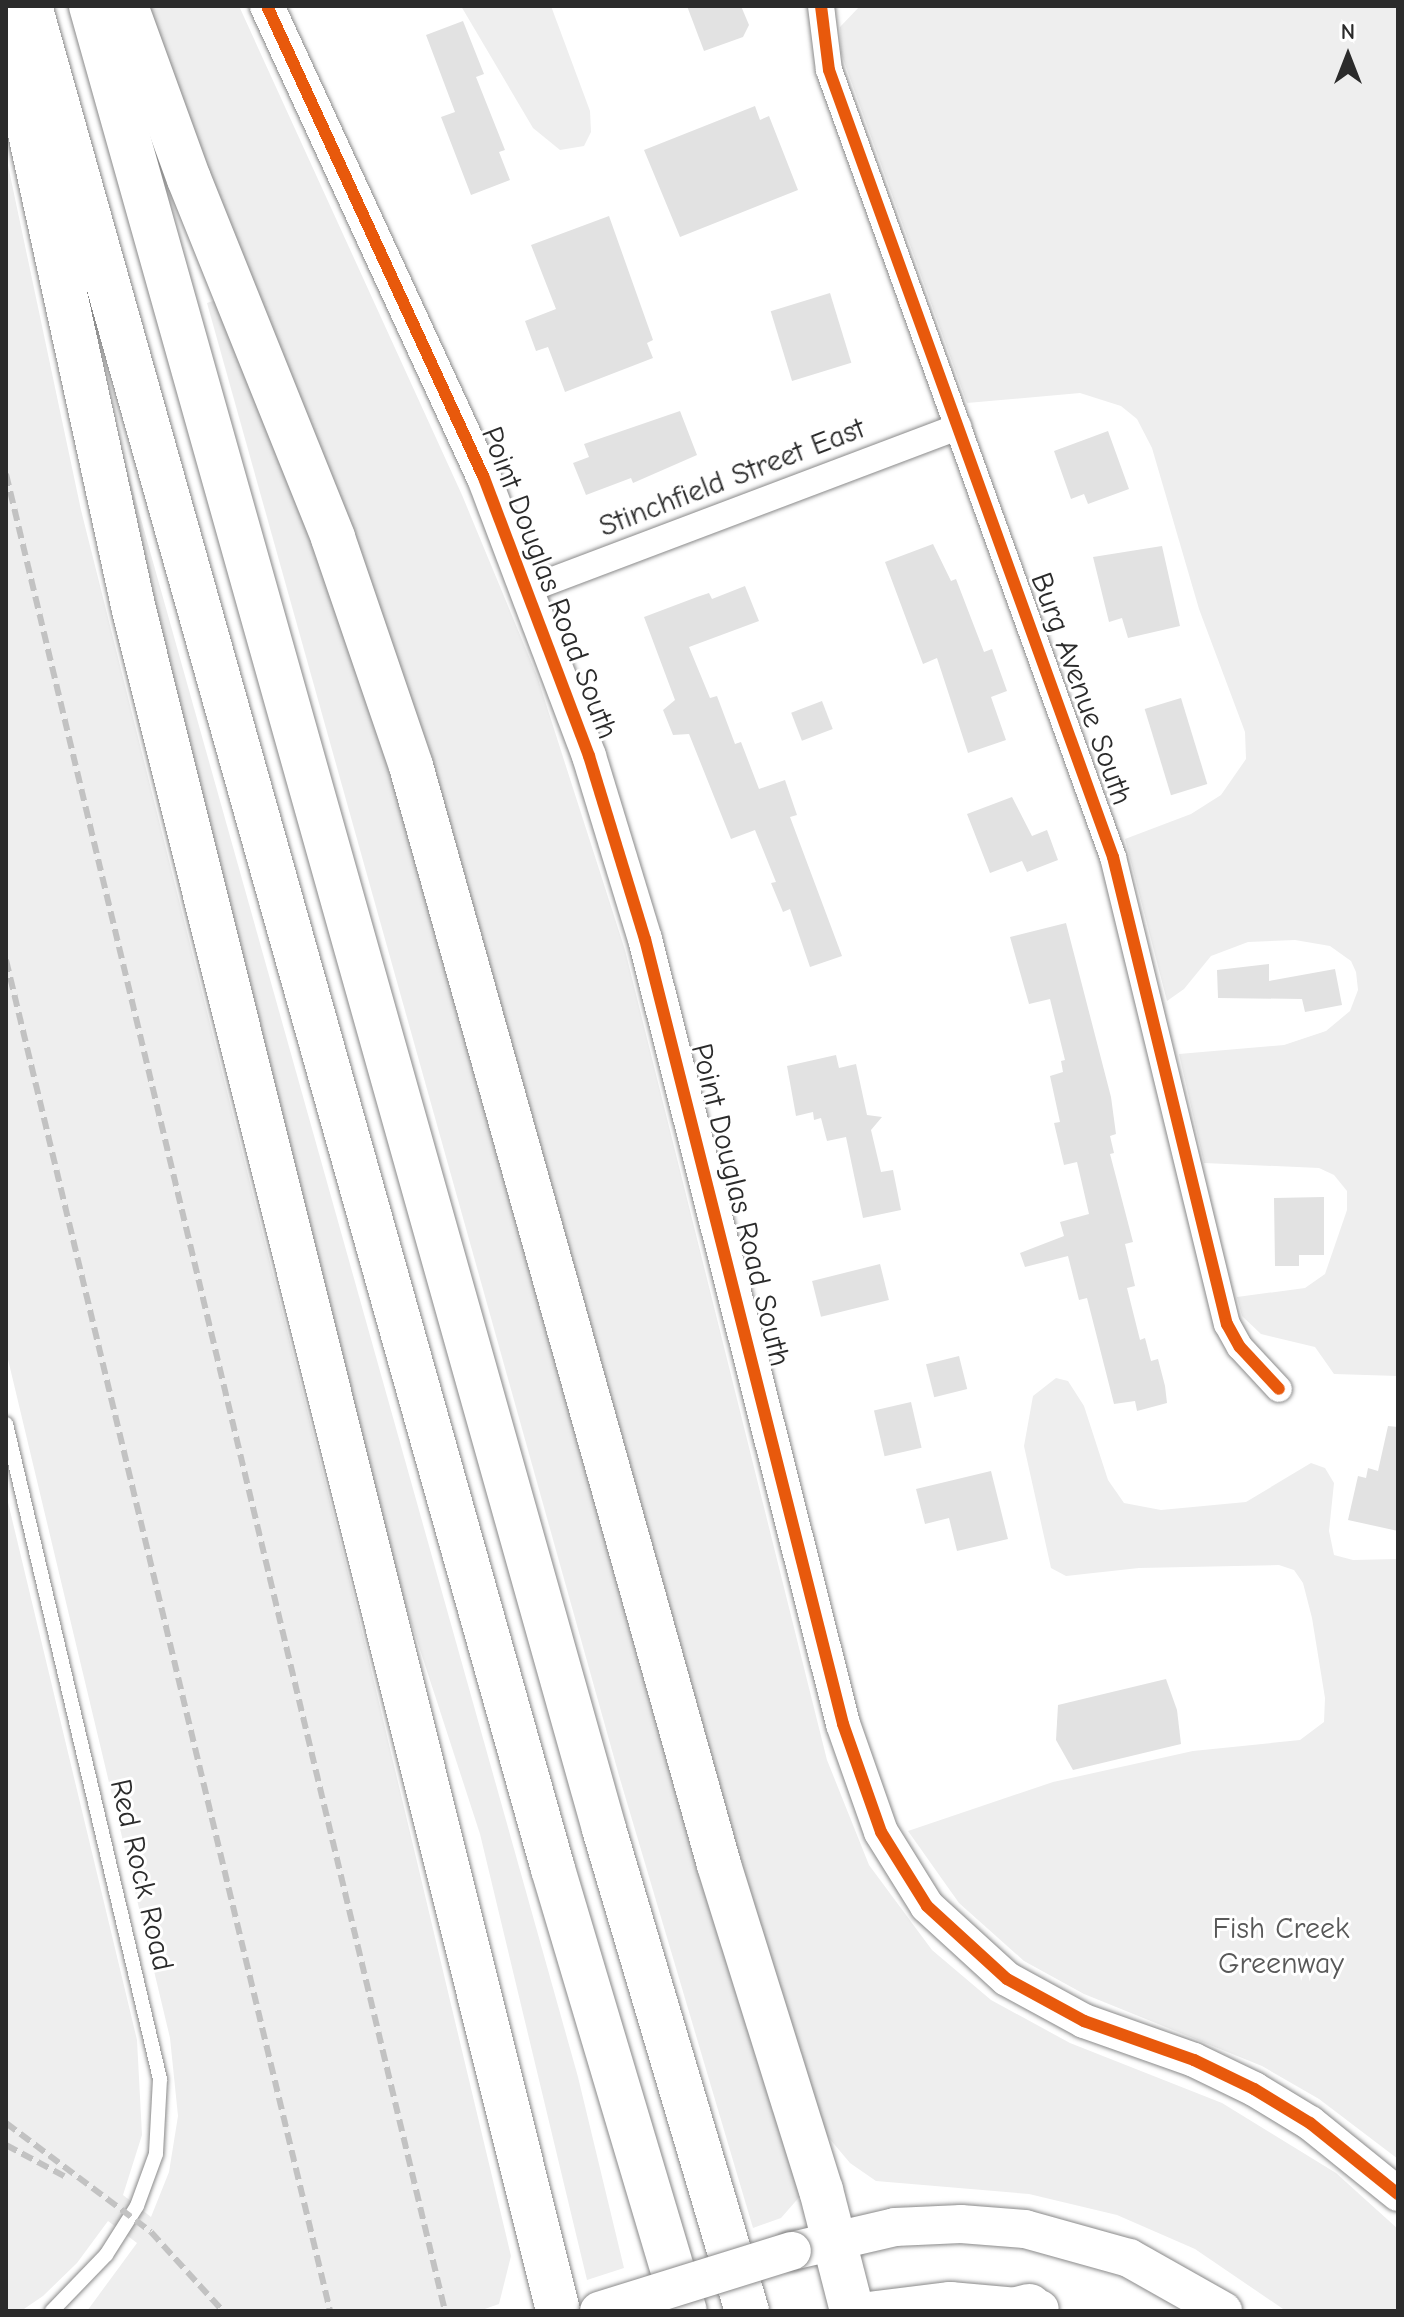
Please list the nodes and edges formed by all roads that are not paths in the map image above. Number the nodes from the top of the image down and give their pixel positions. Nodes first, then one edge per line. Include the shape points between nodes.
1 (30, 6) edge
2 (91, 6) edge
3 (126, 6) edge
4 (267, 6) edge
5 (821, 6) edge
6 (6, 23) edge
7 (958, 427) junction
8 (529, 589) junction
9 (1279, 1389) dead end
10 (6, 1424) edge
11 (553, 1869) junction
12 (1398, 2194) edge
13 (833, 2238) junction
14 (1029, 2309) edge
15 (52, 2311) edge
16 (558, 2311) edge
17 (599, 2311) edge
18 (650, 2311) edge
19 (685, 2311) edge
20 (747, 2311) edge
21 (852, 2311) edge
22 (868, 2311) edge
23 (1223, 2311) edge

1 - 11 highway
2 - 20 highway via 621,1891
3 - 13 highway via 194,192 333,538 411,766 723,1880
4 - 8 street, Point Douglas Road South via 484,478
5 - 7 street, Burg Avenue South via 826,60
6 - 16 highway via 114,527
7 - 8 street, Stinchfield Street East
7 - 9 street, Burg Avenue South via 1113,857 1227,1324 1240,1347
8 - 12 street, Point Douglas Road South via 631,886 843,1724 864,1794 887,1843 943,1924 1007,1979 1084,2021 1194,2060 1254,2089 1344,2147
10 - 15 lane, Red Rock Road via 160,2079 159,2140 142,2194 106,2255
11 - 18 highway
11 - 19 highway
13 - 17 main road, bridge
13 - 21 highway
13 - 23 main road via 927,2224 1047,2233 1129,2258
14 - 22 main road via 950,2301

